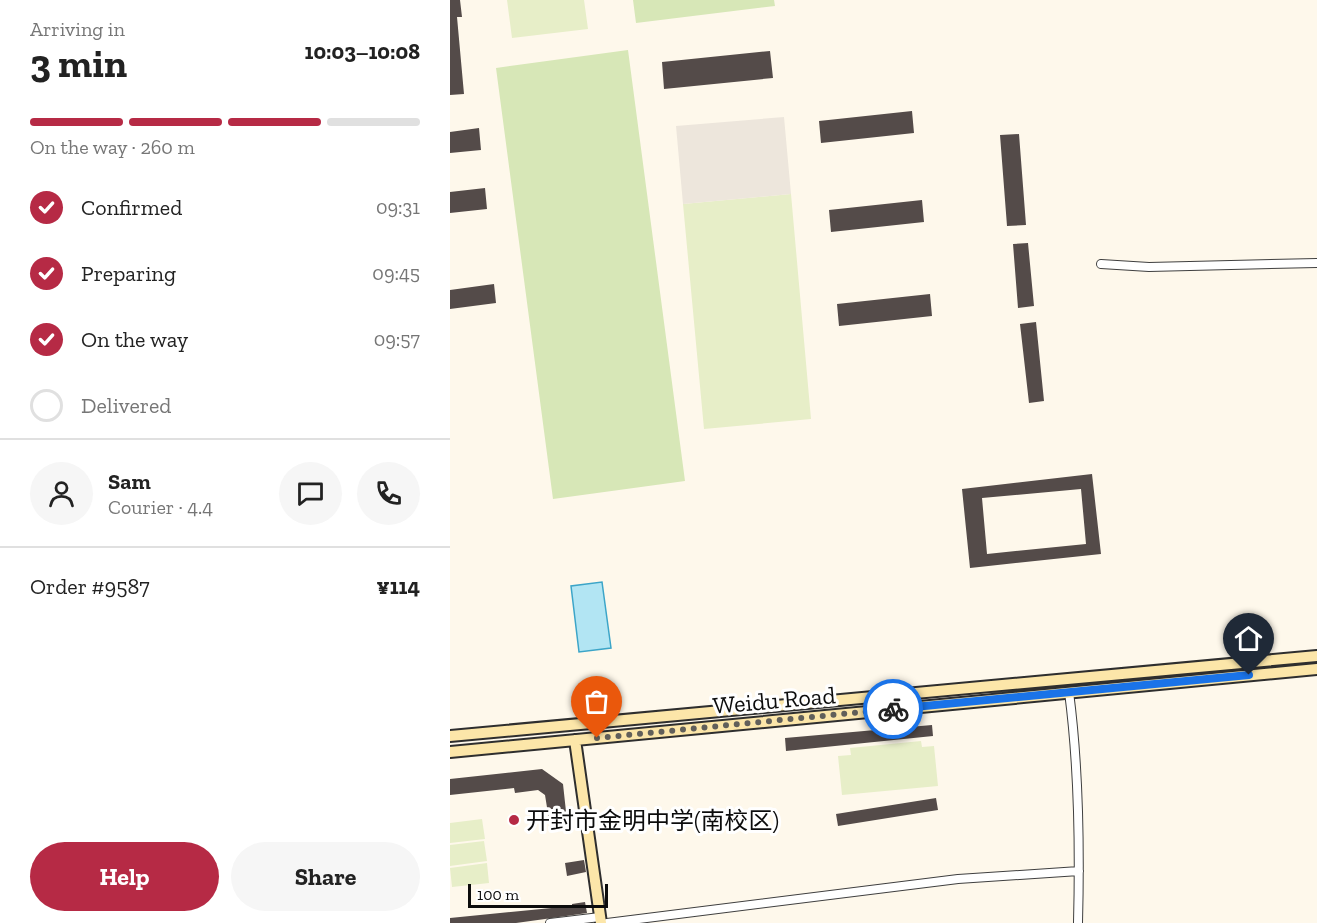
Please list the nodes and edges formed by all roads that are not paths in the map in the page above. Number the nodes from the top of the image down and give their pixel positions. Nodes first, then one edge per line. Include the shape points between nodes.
1 (1317, 263) edge
2 (1101, 264) dead end
3 (1317, 656) edge
4 (1317, 669) edge
5 (1069, 692) junction
6 (450, 736) edge
7 (575, 740) junction
8 (450, 752) edge
9 (1079, 871) junction
10 (603, 921) edge
11 (550, 923) edge
12 (1078, 923) edge

1 - 2 street via 1149,267
3 - 6 main road, Weidu Road
4 - 5 main road, Weidu Road
5 - 7 main road, Weidu Road
5 - 9 street via 1075,734
7 - 8 main road, Weidu Road
7 - 10 main road
9 - 10 street via 958,879
9 - 12 street
10 - 11 street

